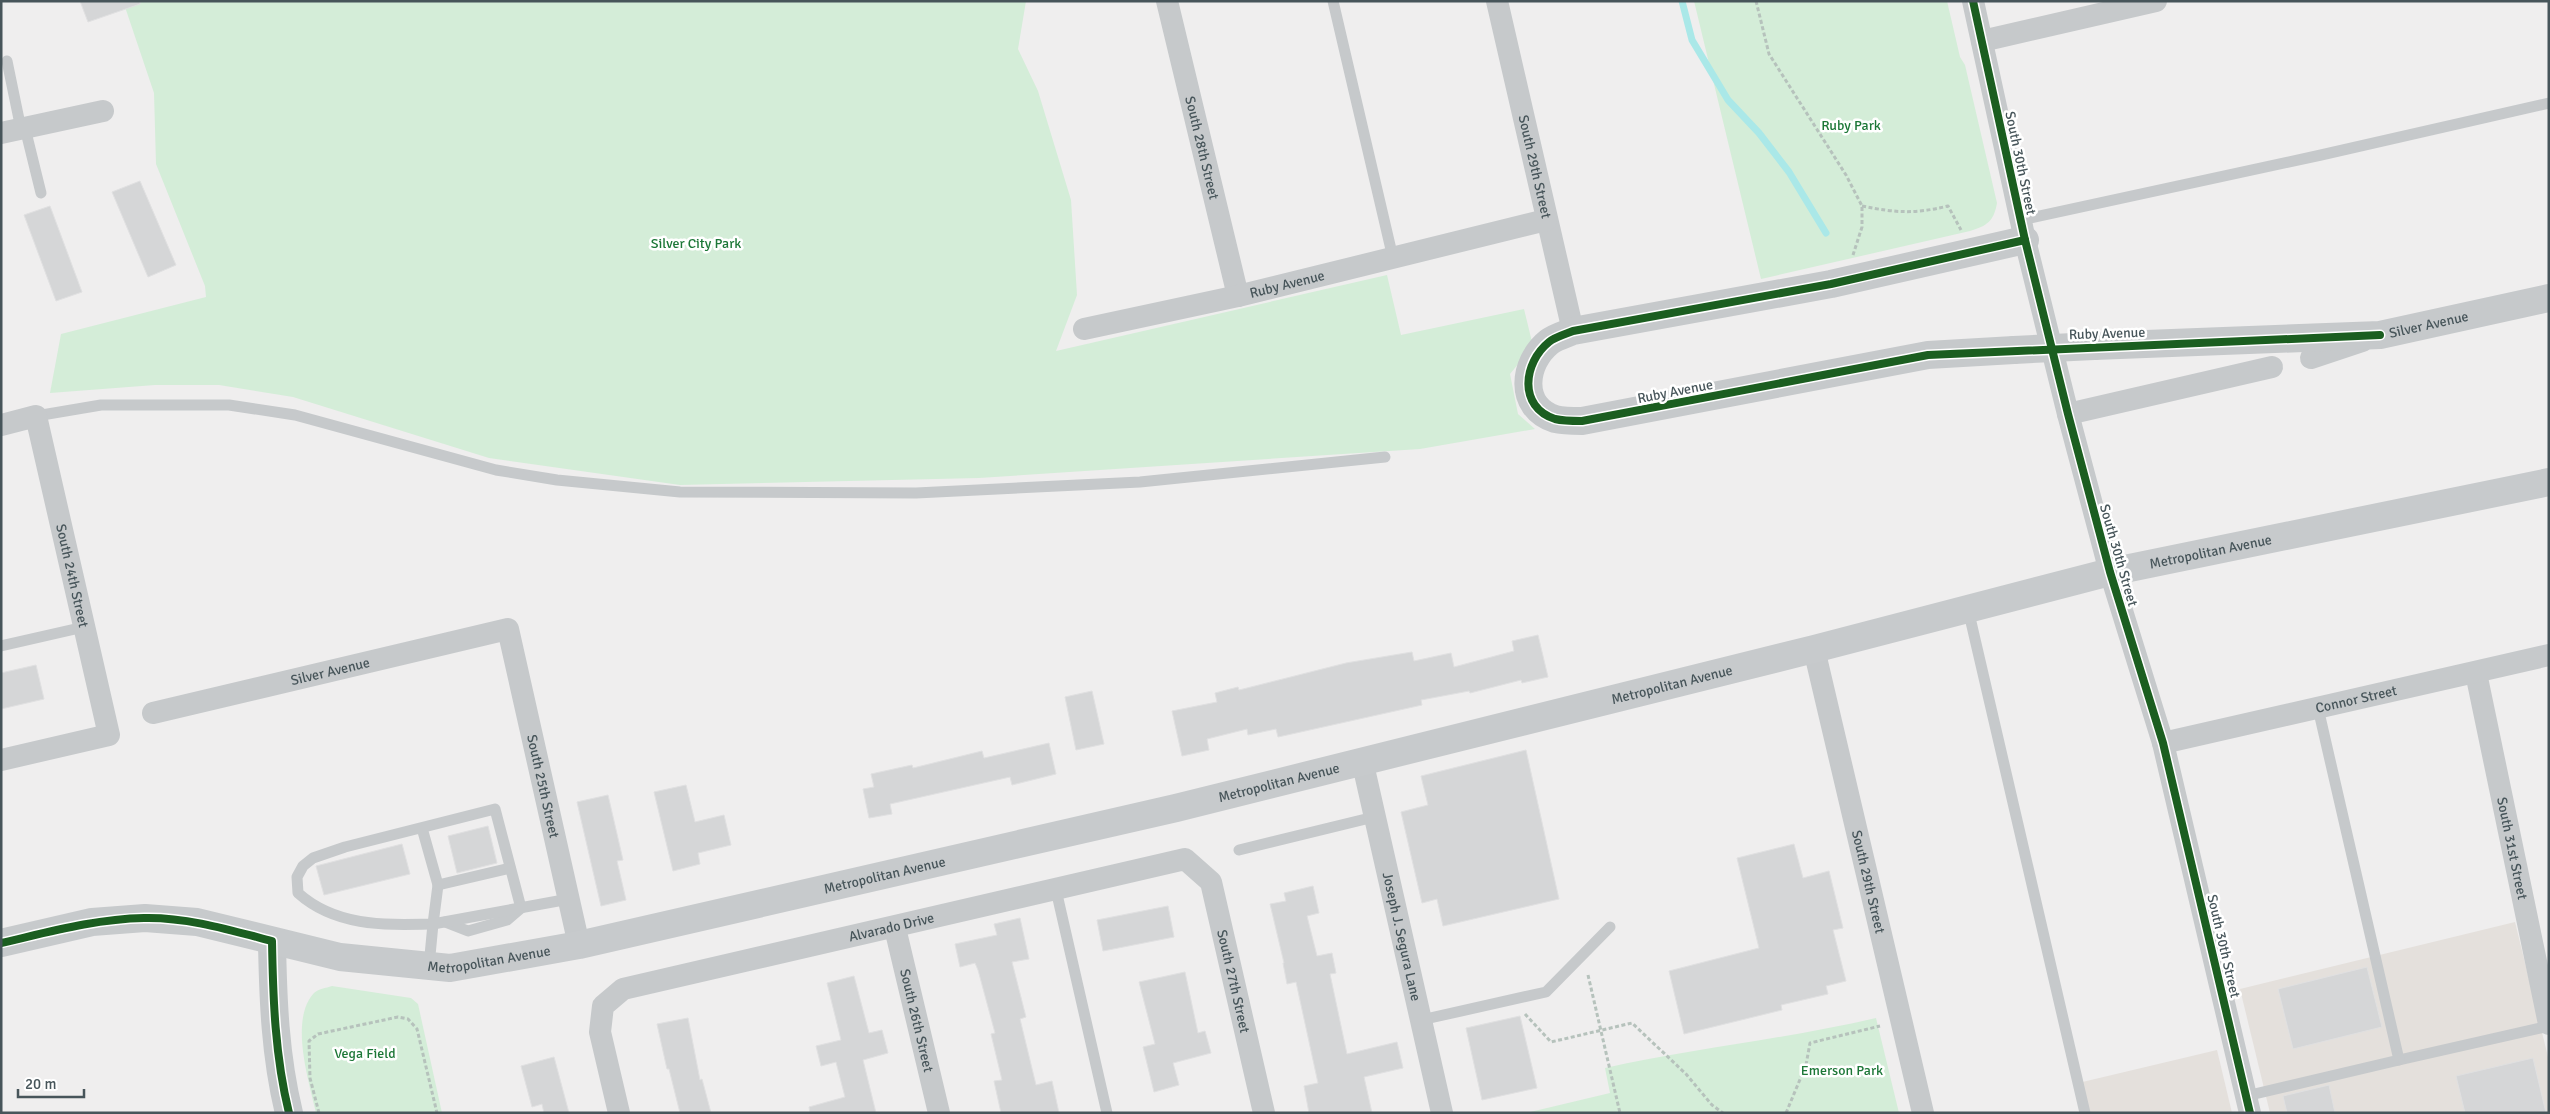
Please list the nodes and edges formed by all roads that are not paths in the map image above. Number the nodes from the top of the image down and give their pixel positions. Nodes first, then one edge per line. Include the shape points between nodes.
1 (1167, 1) edge
2 (1333, 1) edge
3 (1497, 1) edge
4 (1973, 1) edge
5 (2156, 1) edge
6 (1982, 41) junction
7 (6, 61) dead end
8 (2549, 103) edge
9 (103, 111) dead end
10 (16, 130) edge
11 (41, 192) dead end
12 (1546, 220) junction
13 (2023, 230) junction
14 (1392, 258) junction
15 (1238, 296) junction
16 (2549, 298) edge
17 (1084, 329) dead end
18 (1573, 331) junction
19 (2380, 335) junction
20 (2311, 358) dead end
21 (2272, 367) dead end
22 (2068, 414) junction
23 (36, 416) junction
24 (1, 425) edge
25 (1385, 456) dead end
26 (2549, 482) edge
27 (2110, 572) junction
28 (1968, 609) junction
29 (84, 627) junction
30 (508, 629) joint
31 (1, 646) edge
32 (1814, 649) junction
33 (2549, 655) edge
34 (2476, 673) junction
35 (2318, 708) junction
36 (153, 713) dead end
37 (2163, 743) junction
38 (1, 760) edge
39 (1362, 760) junction
40 (1374, 818) junction
41 (422, 828) junction
42 (1239, 850) dead end
43 (1186, 859) joint
44 (510, 868) junction
45 (438, 885) junction
46 (1056, 890) junction
47 (569, 899) junction
48 (521, 908) junction
49 (433, 924) junction
50 (1610, 927) dead end
51 (895, 928) junction
52 (272, 941) junction
53 (1, 943) edge
54 (579, 944) junction
55 (429, 966) junction
56 (1421, 1020) junction
57 (2549, 1025) edge
58 (2399, 1060) junction
59 (2248, 1104) edge
60 (289, 1113) edge
61 (619, 1113) edge
62 (939, 1113) edge
63 (1107, 1113) edge
64 (1264, 1113) edge
65 (1442, 1113) edge
66 (1923, 1113) edge
67 (2085, 1113) edge

1 - 15 street, South 28th Street
2 - 14 lane
3 - 12 street, South 29th Street
4 - 6 street, South 30th Street
5 - 6 street
6 - 13 street, South 30th Street
7 - 10 lane
8 - 13 lane
9 - 10 street
10 - 11 lane
12 - 14 street, Ruby Avenue
12 - 18 street, South 29th Street
13 - 18 street, Ruby Avenue via 1831,284
13 - 22 street, South 30th Street
14 - 15 street, Ruby Avenue
15 - 17 street, Ruby Avenue
16 - 19 street, Silver Avenue
18 - 19 street, Ruby Avenue, bridge via 1549,341 1534,359 1526,381 1533,404 1554,419 1582,421 1928,355
19 - 20 street, Silver Avenue
21 - 22 street
22 - 27 street, South 30th Street
23 - 24 street
23 - 25 lane via 101,405 228,405 295,415 496,470 557,480 680,492 916,493 1140,482
23 - 29 street, South 24th Street
26 - 27 main road, Metropolitan Avenue
27 - 28 main road, Metropolitan Avenue
27 - 37 street, South 30th Street
28 - 32 main road, Metropolitan Avenue
28 - 67 lane
29 - 31 lane
29 - 38 street, South 24th Street via 109,735
30 - 36 street, Silver Avenue
30 - 47 street, South 25th Street
32 - 39 main road, Metropolitan Avenue
32 - 66 street, South 29th Street
33 - 34 street, Connor Street
34 - 35 street, Connor Street
34 - 57 street, South 31st Street
35 - 37 street, Connor Street
35 - 58 lane
37 - 59 street, South 30th Street
39 - 40 street, Joseph J. Segura Lane
39 - 54 main road, Metropolitan Avenue via 1157,813
40 - 42 lane
40 - 56 street, Joseph J. Segura Lane
41 - 44 lane via 495,809
41 - 45 lane
41 - 49 lane via 313,858 297,877 298,893 338,917 375,925
43 - 46 street, Alvarado Drive
43 - 64 street, South 27th Street via 1211,882
44 - 45 lane
44 - 48 lane
45 - 49 lane
46 - 51 street, Alvarado Drive
46 - 63 lane
47 - 48 lane
47 - 54 street, South 25th Street
48 - 49 lane
49 - 55 lane
50 - 56 lane via 1546,992
51 - 61 street, Alvarado Drive via 623,989 603,1006 600,1032
51 - 62 street, South 26th Street
52 - 53 main road, Metropolitan Avenue via 197,922 145,918 92,922
52 - 55 main road, Metropolitan Avenue via 340,957
52 - 60 street via 273,1018
54 - 55 main road, Metropolitan Avenue via 450,968
56 - 65 street, Joseph J. Segura Lane
57 - 58 lane
58 - 59 lane

